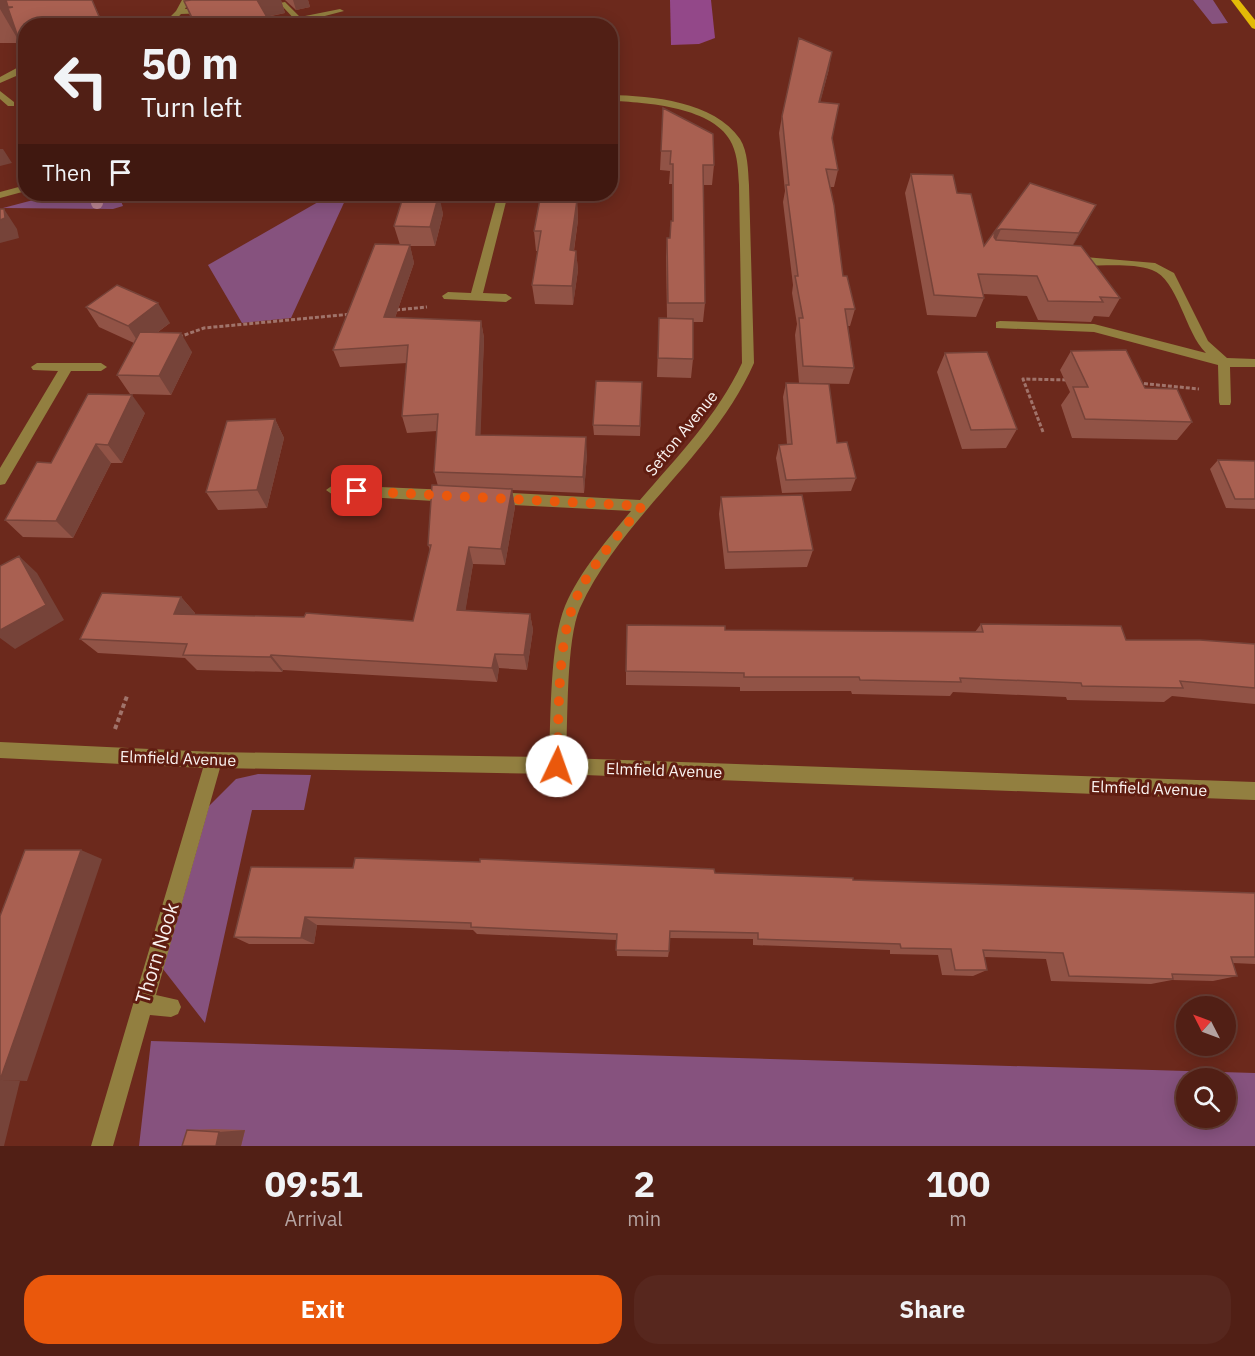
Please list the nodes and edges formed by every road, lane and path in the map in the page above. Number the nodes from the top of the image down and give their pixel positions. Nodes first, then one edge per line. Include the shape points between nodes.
1 (186, 0) edge
2 (1235, 0) edge
3 (284, 2) edge
4 (255, 8) edge
5 (340, 10) dead end
6 (224, 11) edge
7 (179, 12) junction
8 (173, 18) edge
9 (296, 18) edge
10 (306, 18) edge
11 (1255, 26) edge
12 (18, 70) edge
13 (0, 80) edge
14 (0, 94) edge
15 (618, 99) edge
16 (11, 104) dead end
17 (18, 190) edge
18 (0, 195) edge
19 (500, 201) edge
20 (1062, 259) edge
21 (448, 296) joint
22 (476, 297) junction
23 (506, 298) dead end
24 (385, 311) edge
25 (363, 313) edge
26 (1000, 325) dead end
27 (171, 340) edge
28 (1224, 362) junction
29 (1255, 363) edge
30 (36, 367) dead end
31 (67, 367) junction
32 (100, 367) dead end
33 (1070, 381) dead end
34 (1127, 383) edge
35 (1225, 397) joint
36 (1043, 432) dead end
37 (0, 480) edge
38 (333, 490) dead end
39 (642, 506) junction
40 (0, 750) edge
41 (214, 760) junction
42 (557, 766) junction
43 (1255, 791) edge
44 (142, 1004) junction
45 (171, 1007) dead end
46 (102, 1146) edge

1 - 7 street
2 - 11 main road
3 - 4 street
3 - 9 street
5 - 10 street
6 - 7 street
7 - 8 street
12 - 13 street
14 - 16 street
15 - 39 street, Sefton Avenue via 670,103 703,114 723,126 736,141 742,158 748,363 736,390 713,423
17 - 18 street
19 - 22 street
20 - 28 street via 1155,267 1170,276 1203,343
21 - 22 street
21 - 24 path via 431,307
22 - 23 street
25 - 27 path via 204,328
26 - 28 street via 1094,328
28 - 29 street
28 - 35 street
30 - 31 street
31 - 32 street
31 - 37 street
33 - 36 path via 1023,378
34 - 35 path
38 - 39 street
39 - 42 street, Sefton Avenue via 607,550 572,608 564,643
40 - 41 street, Elmfield Avenue
41 - 42 street, Elmfield Avenue
41 - 44 street, Thorn Nook
42 - 43 street, Elmfield Avenue
44 - 45 street
44 - 46 street, Thorn Nook

